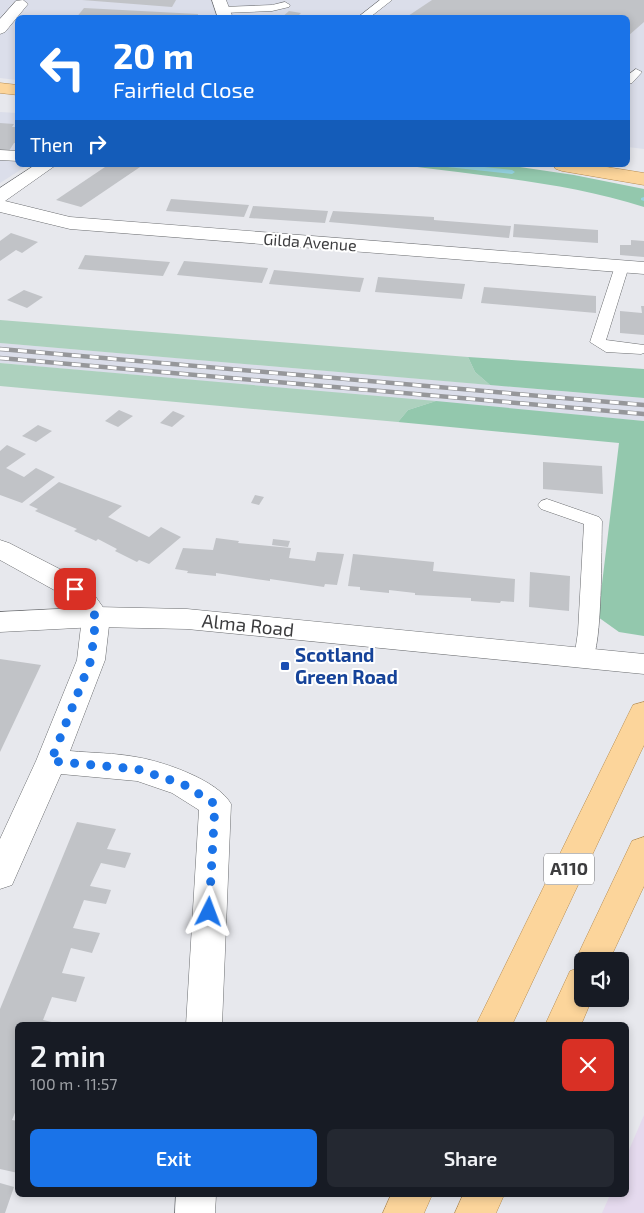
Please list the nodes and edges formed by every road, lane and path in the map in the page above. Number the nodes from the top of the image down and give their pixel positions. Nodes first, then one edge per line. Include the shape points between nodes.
1 (387, 0) edge
2 (289, 2) edge
3 (20, 4) dead end
4 (223, 9) edge
5 (272, 15) edge
6 (366, 15) edge
7 (0, 30) edge
8 (15, 32) edge
9 (0, 88) edge
10 (15, 90) edge
11 (0, 100) edge
12 (15, 101) edge
13 (0, 155) edge
14 (15, 156) edge
15 (630, 164) edge
16 (44, 167) edge
17 (574, 167) edge
18 (644, 167) edge
19 (644, 179) edge
20 (0, 197) edge
21 (0, 206) edge
22 (622, 266) junction
23 (644, 268) edge
24 (641, 349) dead end
25 (547, 505) dead end
26 (0, 549) edge
27 (96, 617) junction
28 (0, 622) edge
29 (584, 659) junction
30 (644, 664) edge
31 (644, 713) edge
32 (51, 761) junction
33 (644, 850) edge
34 (0, 875) edge
35 (596, 952) edge
36 (574, 1000) edge
37 (204, 1022) edge
38 (495, 1022) edge
39 (564, 1022) edge
40 (196, 1197) edge
41 (411, 1197) edge
42 (483, 1197) edge
43 (195, 1213) edge
44 (403, 1213) edge
45 (476, 1213) edge

1 - 6 lane
2 - 4 lane via 272,8
2 - 5 lane
3 - 7 street
7 - 8 street
9 - 10 main road
11 - 12 main road
13 - 14 street
15 - 18 main road
16 - 20 street
17 - 19 main road
21 - 22 street, Gilda Avenue via 70,223
22 - 23 street, Gilda Avenue
22 - 24 lane via 598,342 606,347
25 - 29 lane via 593,521
26 - 27 street via 75,589
27 - 28 street, Alma Road
27 - 29 street, Alma Road via 187,619
27 - 32 street via 91,660
29 - 30 street, Alma Road
31 - 38 main road, A110
32 - 34 street
32 - 37 street via 137,769 183,784 215,804
33 - 35 main road
36 - 39 main road
40 - 43 street
41 - 44 main road
42 - 45 main road

